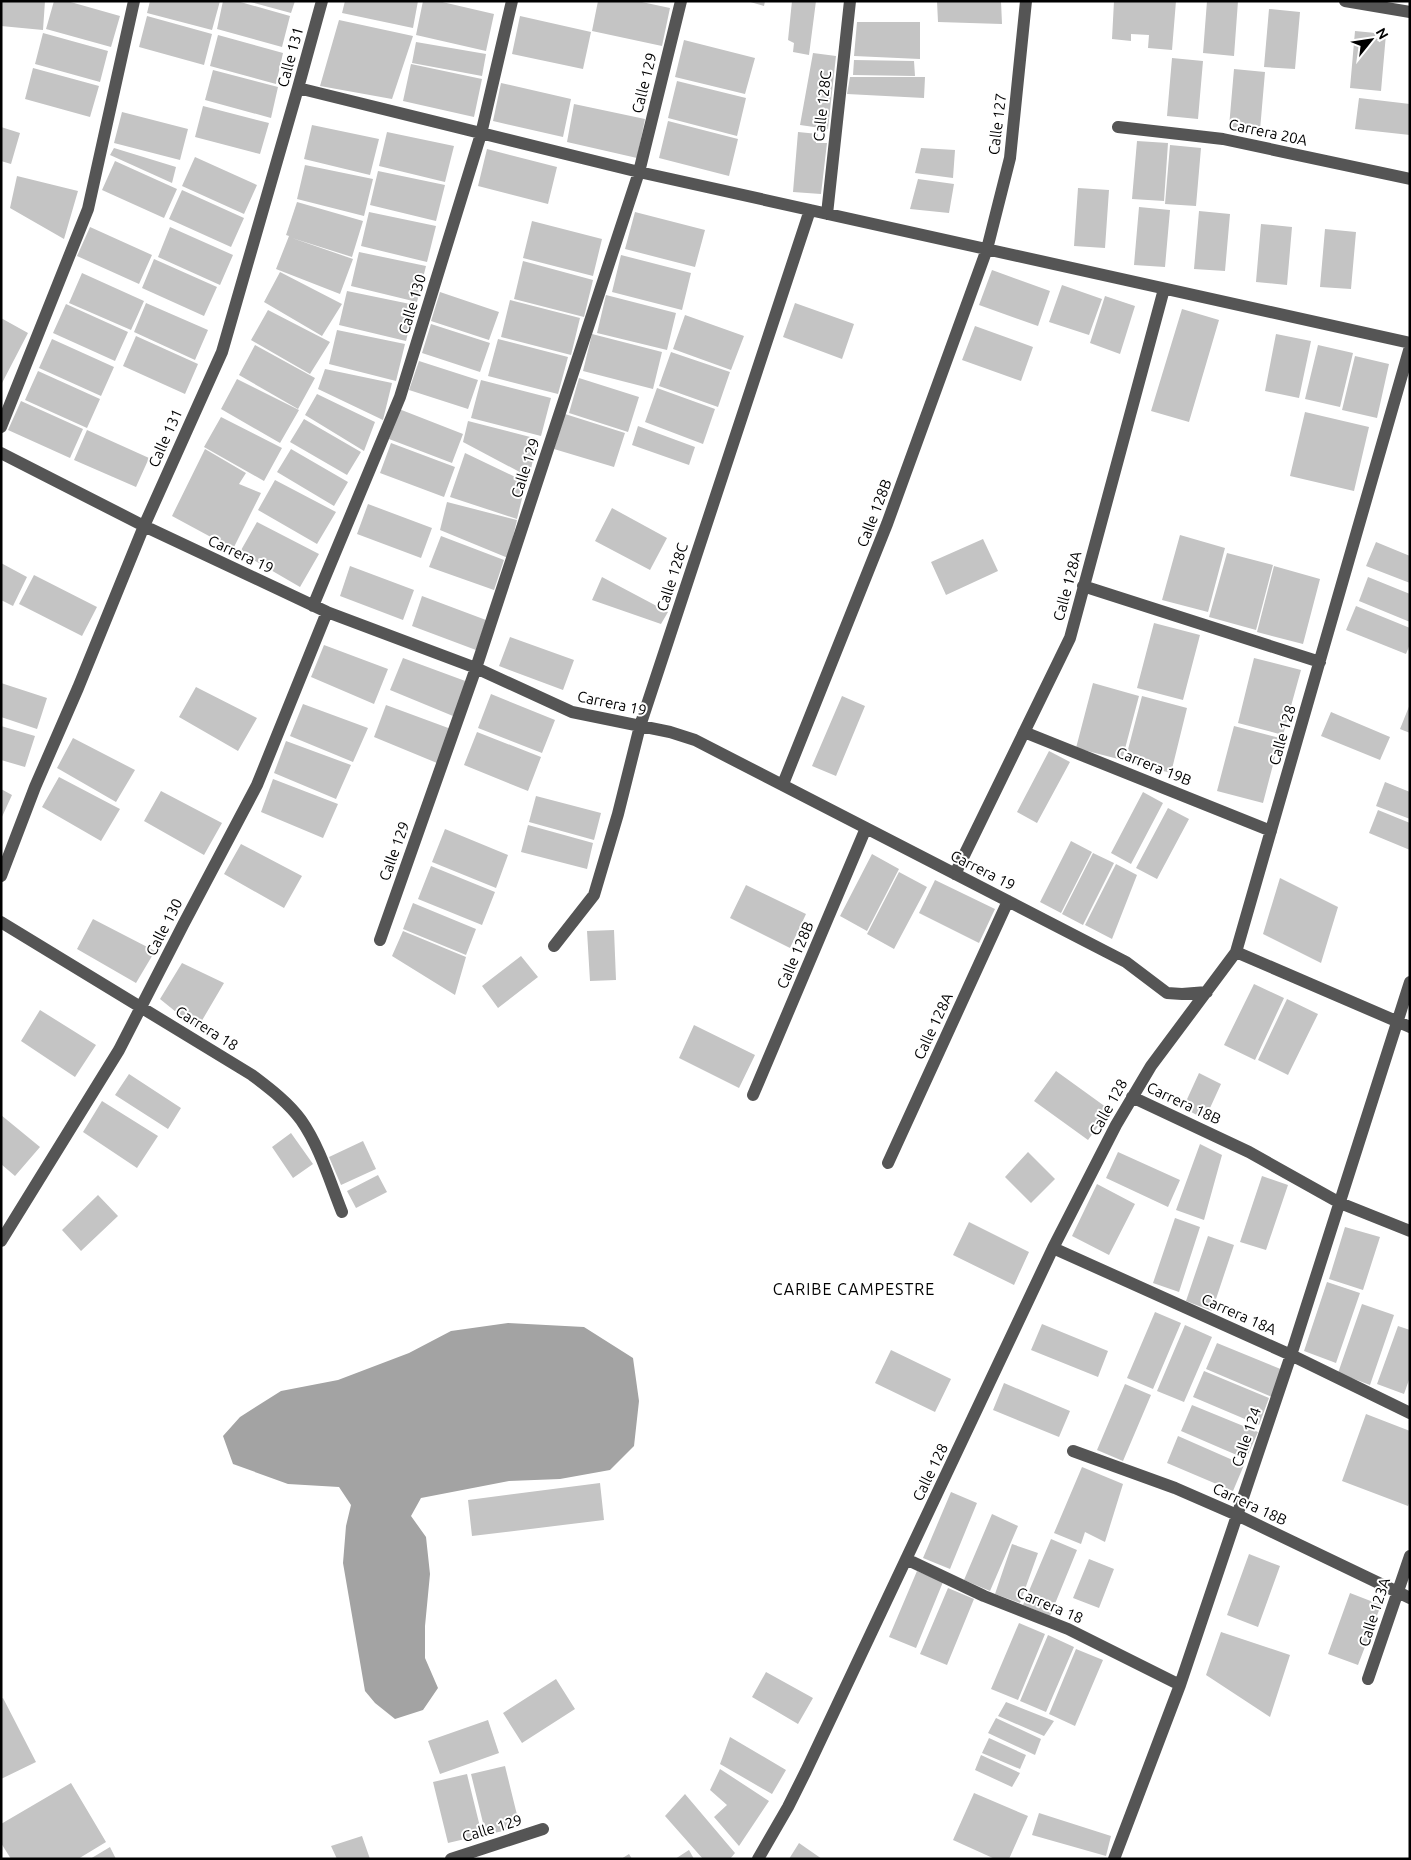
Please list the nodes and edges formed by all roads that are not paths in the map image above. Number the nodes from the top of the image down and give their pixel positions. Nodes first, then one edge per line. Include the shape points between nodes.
1 (134, 1) edge
2 (322, 1) edge
3 (512, 1) edge
4 (681, 1) edge
5 (850, 1) edge
6 (1026, 1) edge
7 (1345, 1) edge
8 (1410, 12) edge
9 (298, 88) junction
10 (1118, 127) dead end
11 (481, 134) junction
12 (639, 172) junction
13 (1410, 179) edge
14 (810, 210) junction
15 (826, 214) junction
16 (987, 249) junction
17 (1164, 288) junction
18 (1410, 343) edge
19 (1410, 347) edge
20 (1, 427) edge
21 (1, 453) edge
22 (144, 526) junction
23 (1083, 586) junction
24 (313, 606) junction
25 (327, 612) junction
26 (1320, 662) junction
27 (476, 668) junction
28 (640, 726) junction
29 (1024, 732) junction
30 (783, 784) junction
31 (866, 828) junction
32 (1271, 831) junction
33 (955, 874) junction
34 (1, 876) edge
35 (1008, 901) junction
36 (1, 922) edge
37 (380, 940) dead end
38 (554, 946) dead end
39 (1236, 952) junction
40 (1410, 982) edge
41 (1207, 992) junction
42 (141, 1007) junction
43 (1404, 1024) edge
44 (753, 1095) dead end
45 (1132, 1096) junction
46 (888, 1163) dead end
47 (1340, 1203) junction
48 (342, 1212) dead end
49 (1410, 1231) edge
50 (1, 1241) edge
51 (1053, 1248) junction
52 (1291, 1355) junction
53 (1410, 1413) edge
54 (1073, 1451) dead end
55 (1237, 1515) junction
56 (1410, 1556) edge
57 (906, 1559) junction
58 (1398, 1592) junction
59 (1410, 1598) edge
60 (1368, 1679) dead end
61 (1180, 1685) junction
62 (543, 1829) dead end
63 (451, 1859) edge
64 (758, 1859) edge
65 (1114, 1859) edge

1 - 20 street via 88,209
2 - 9 street, Calle 131
3 - 11 street, Calle 130
4 - 12 street, Calle 129
5 - 15 street, Calle 128C
6 - 16 street, Calle 127 via 1010,158
7 - 8 street
9 - 11 street
9 - 22 street, Calle 131 via 222,352
10 - 13 street, Carrera 20A via 1223,139
11 - 12 street
11 - 24 street, Calle 130 via 400,397
12 - 14 street
12 - 27 street, Calle 129
14 - 15 street
14 - 28 street, Calle 128C
15 - 16 street
16 - 17 street
16 - 30 street, Calle 128B via 887,524
17 - 18 street
17 - 23 street, Calle 128A
19 - 26 street, Calle 128
21 - 22 street, Carrera 19
22 - 24 street, Carrera 19
22 - 34 street, Calle 131
23 - 26 street
23 - 29 street, Calle 128A via 1070,638
24 - 25 street, Carrera 19
25 - 27 street, Carrera 19
25 - 42 street, Calle 130 via 257,785
26 - 32 street, Calle 128
27 - 28 street, Carrera 19 via 572,712
27 - 37 street, Calle 129
28 - 30 street, Carrera 19 via 695,740
28 - 38 street, Calle 128C via 594,895
29 - 32 street, Carrera 19B
29 - 33 street, Calle 128A
30 - 31 street, Carrera 19
31 - 33 street, Carrera 19
31 - 44 street, Calle 128B
32 - 39 street, Calle 128
33 - 35 street, Carrera 19
35 - 41 street, Carrera 19 via 1126,962 1167,992
35 - 46 street, Calle 128A
36 - 42 street, Carrera 18
39 - 41 street, Calle 128
39 - 43 street
40 - 43 street
41 - 45 street, Calle 128
42 - 48 street, Carrera 18 via 252,1075 276,1094 301,1120 318,1152
42 - 50 street, Calle 130 via 119,1050
43 - 47 street, Calle 124
45 - 47 street, Carrera 18B via 1249,1152
45 - 51 street, Calle 128
47 - 49 street, Carrera 18B
47 - 52 street, Calle 124
51 - 52 street, Carrera 18A
51 - 57 street, Calle 128
52 - 53 street, Carrera 18A
52 - 55 street, Calle 124
54 - 55 street, Carrera 18B via 1175,1488
55 - 58 street, Carrera 18B
55 - 61 street, Calle 124
56 - 58 street, Calle 123A
57 - 61 street, Carrera 18 via 984,1596 1068,1629
57 - 64 street, Calle 128 via 792,1800
58 - 59 street, Carrera 18B
58 - 60 street, Calle 123A
61 - 65 street, Calle 124
62 - 63 street, Calle 129

